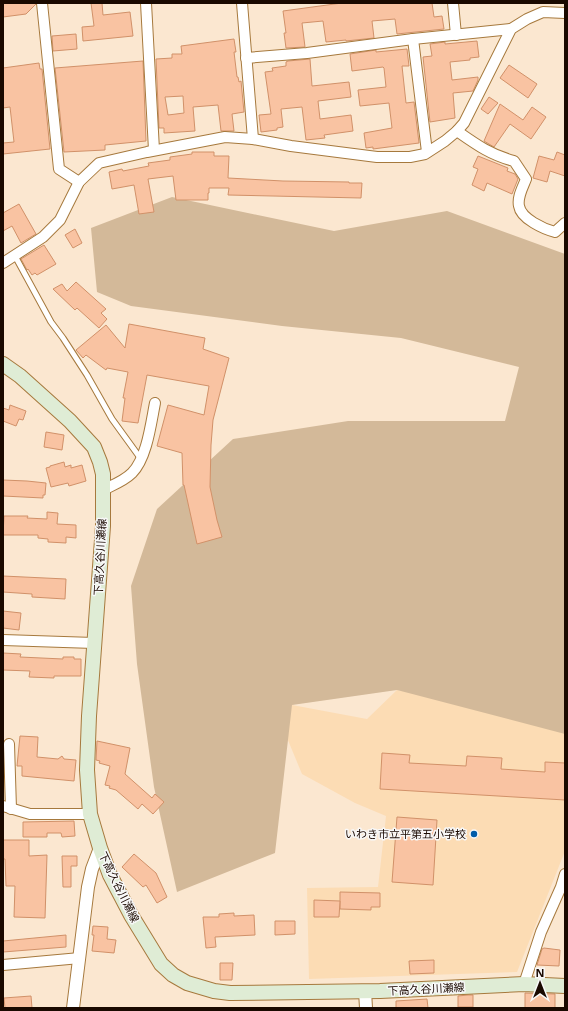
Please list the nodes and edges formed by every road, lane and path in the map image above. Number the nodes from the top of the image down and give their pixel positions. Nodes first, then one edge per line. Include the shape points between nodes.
1 (42, 3) edge
2 (146, 3) edge
3 (242, 3) edge
4 (453, 3) edge
5 (565, 13) edge
6 (511, 29) junction
7 (456, 35) junction
8 (413, 39) junction
9 (246, 58) junction
10 (457, 131) junction
11 (253, 139) junction
12 (154, 150) junction
13 (427, 152) junction
14 (79, 182) junction
15 (565, 223) edge
16 (15, 256) junction
17 (3, 263) edge
18 (3, 364) edge
19 (155, 403) dead end
20 (140, 459) junction
21 (103, 490) junction
22 (3, 640) edge
23 (94, 643) junction
24 (9, 744) dead end
25 (7, 808) edge
26 (90, 814) junction
27 (100, 848) junction
28 (565, 874) edge
29 (80, 958) junction
30 (3, 965) edge
31 (524, 984) junction
32 (565, 986) edge
33 (365, 991) junction
34 (73, 1008) edge
35 (366, 1008) edge

1 - 14 street via 59,169
2 - 12 street
3 - 9 street
4 - 7 street
5 - 6 street via 543,12
6 - 7 street
6 - 10 street via 464,123
7 - 8 street
8 - 9 street
8 - 13 street
9 - 11 street
10 - 13 street
10 - 15 street via 498,157 514,161 526,179 519,197 522,214 543,228 555,232
11 - 12 street via 225,137
11 - 13 street via 377,157 410,157
12 - 14 street via 99,163
14 - 16 street via 60,220 43,237
16 - 17 street
16 - 20 lane via 51,322
18 - 21 main road, 下高久谷川瀬線 via 20,376 94,447 103,474
19 - 20 street
20 - 21 street via 133,472
21 - 23 main road, 下高久谷川瀬線 via 103,526
22 - 23 street
23 - 26 main road, 下高久谷川瀬線 via 87,770
24 - 25 street
25 - 26 street via 30,814
26 - 27 main road, 下高久谷川瀬線
27 - 29 street via 88,887
27 - 33 main road, 下高久谷川瀬線 via 110,875 131,915 161,964 173,975 188,983 230,993
28 - 31 street via 541,932
29 - 30 street
29 - 34 street
31 - 32 main road, 下高久谷川瀬線
31 - 33 main road, 下高久谷川瀬線
33 - 35 street

